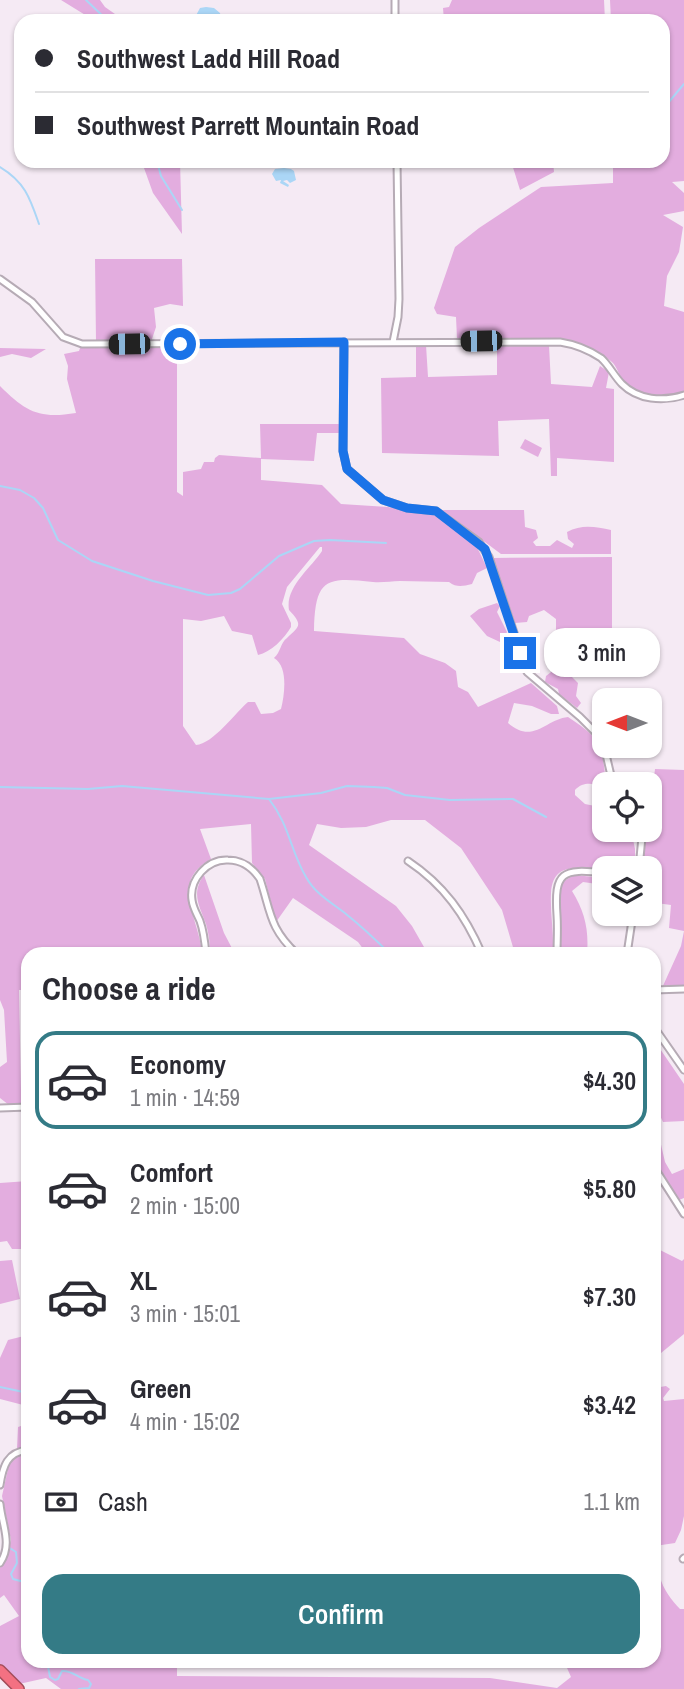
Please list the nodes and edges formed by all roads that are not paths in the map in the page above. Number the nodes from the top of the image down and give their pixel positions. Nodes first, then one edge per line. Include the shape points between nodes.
1 (397, 168) edge
2 (0, 279) edge
3 (344, 342) junction
4 (393, 342) junction
5 (684, 395) edge
6 (592, 729) edge
7 (408, 862) dead end
8 (592, 872) edge
9 (631, 926) edge
10 (205, 947) edge
11 (289, 947) edge
12 (479, 947) edge
13 (557, 947) edge
14 (627, 947) edge
15 (684, 989) edge
16 (661, 990) edge
17 (661, 1037) edge
18 (684, 1070) edge
19 (21, 1107) edge
20 (0, 1108) edge
21 (661, 1178) edge
22 (684, 1214) edge
23 (21, 1452) edge
24 (0, 1485) edge
25 (0, 1504) edge
26 (0, 1563) edge
27 (0, 1670) edge
28 (19, 1689) edge

1 - 4 street via 399,299
2 - 3 street via 32,302 63,337 79,343
3 - 4 street
3 - 6 street via 343,451 347,469 389,504 436,511 478,542 489,557 527,672
4 - 5 street via 566,343 600,358 635,393 659,399
7 - 12 street via 440,885
8 - 13 street via 575,871 559,880
9 - 14 street
10 - 11 street via 192,902 193,886 205,867 230,860 240,862 260,879 274,926
15 - 16 street
17 - 18 street
19 - 20 street
21 - 22 street
23 - 24 street via 7,1461
25 - 26 street via 6,1534
27 - 28 highway

